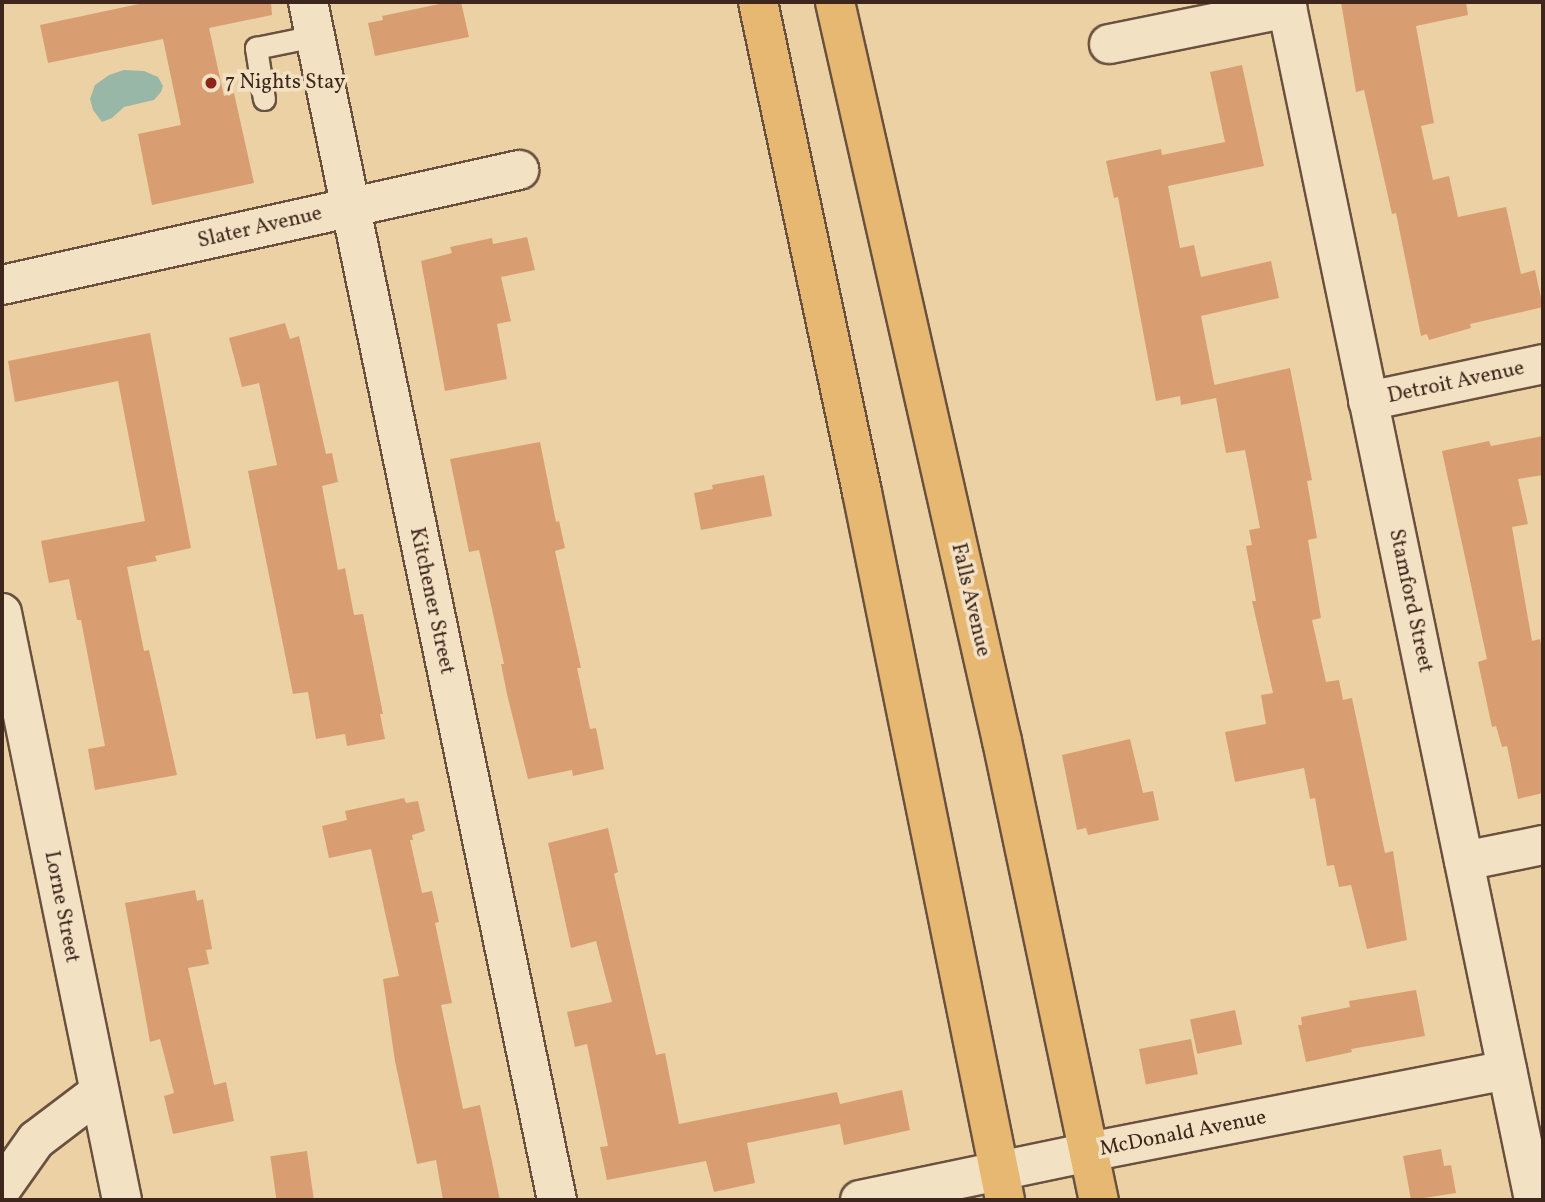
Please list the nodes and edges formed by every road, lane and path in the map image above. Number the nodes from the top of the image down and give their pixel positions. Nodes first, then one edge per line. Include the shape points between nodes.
1 (758, 2) edge
2 (820, 2) edge
3 (835, 2) edge
4 (1286, 5) edge
5 (311, 19) edge
6 (1109, 44) dead end
7 (264, 99) dead end
8 (519, 170) dead end
9 (878, 198) junction
10 (349, 208) junction
11 (2, 285) edge
12 (1543, 364) edge
13 (1368, 401) junction
14 (2, 613) edge
15 (1543, 845) edge
16 (1464, 862) junction
17 (1507, 1070) junction
18 (98, 1093) junction
19 (1089, 1152) junction
20 (1002, 1186) edge
21 (2, 1188) edge
22 (122, 1200) edge
23 (557, 1200) edge
24 (860, 1200) edge
25 (1099, 1200) edge
26 (1534, 1200) edge

1 - 20 highway
2 - 9 highway
3 - 9 highway, Falls Avenue
4 - 6 street
4 - 13 street, Stamford Street
5 - 7 lane via 256,48
5 - 10 street, Kitchener Street
8 - 10 street, Slater Avenue
9 - 19 highway, Falls Avenue via 999,727
10 - 11 street, Slater Avenue
10 - 23 street, Kitchener Street
12 - 13 street, Detroit Avenue
13 - 16 street, Stamford Street
14 - 18 street, Lorne Street
15 - 16 street
16 - 17 street, Stamford Street
17 - 19 street, McDonald Avenue
17 - 26 street, Stamford Street
18 - 21 street via 36,1140
18 - 22 street, Lorne Street
19 - 20 street, McDonald Avenue
19 - 25 highway, Falls Avenue
20 - 24 street, McDonald Avenue

